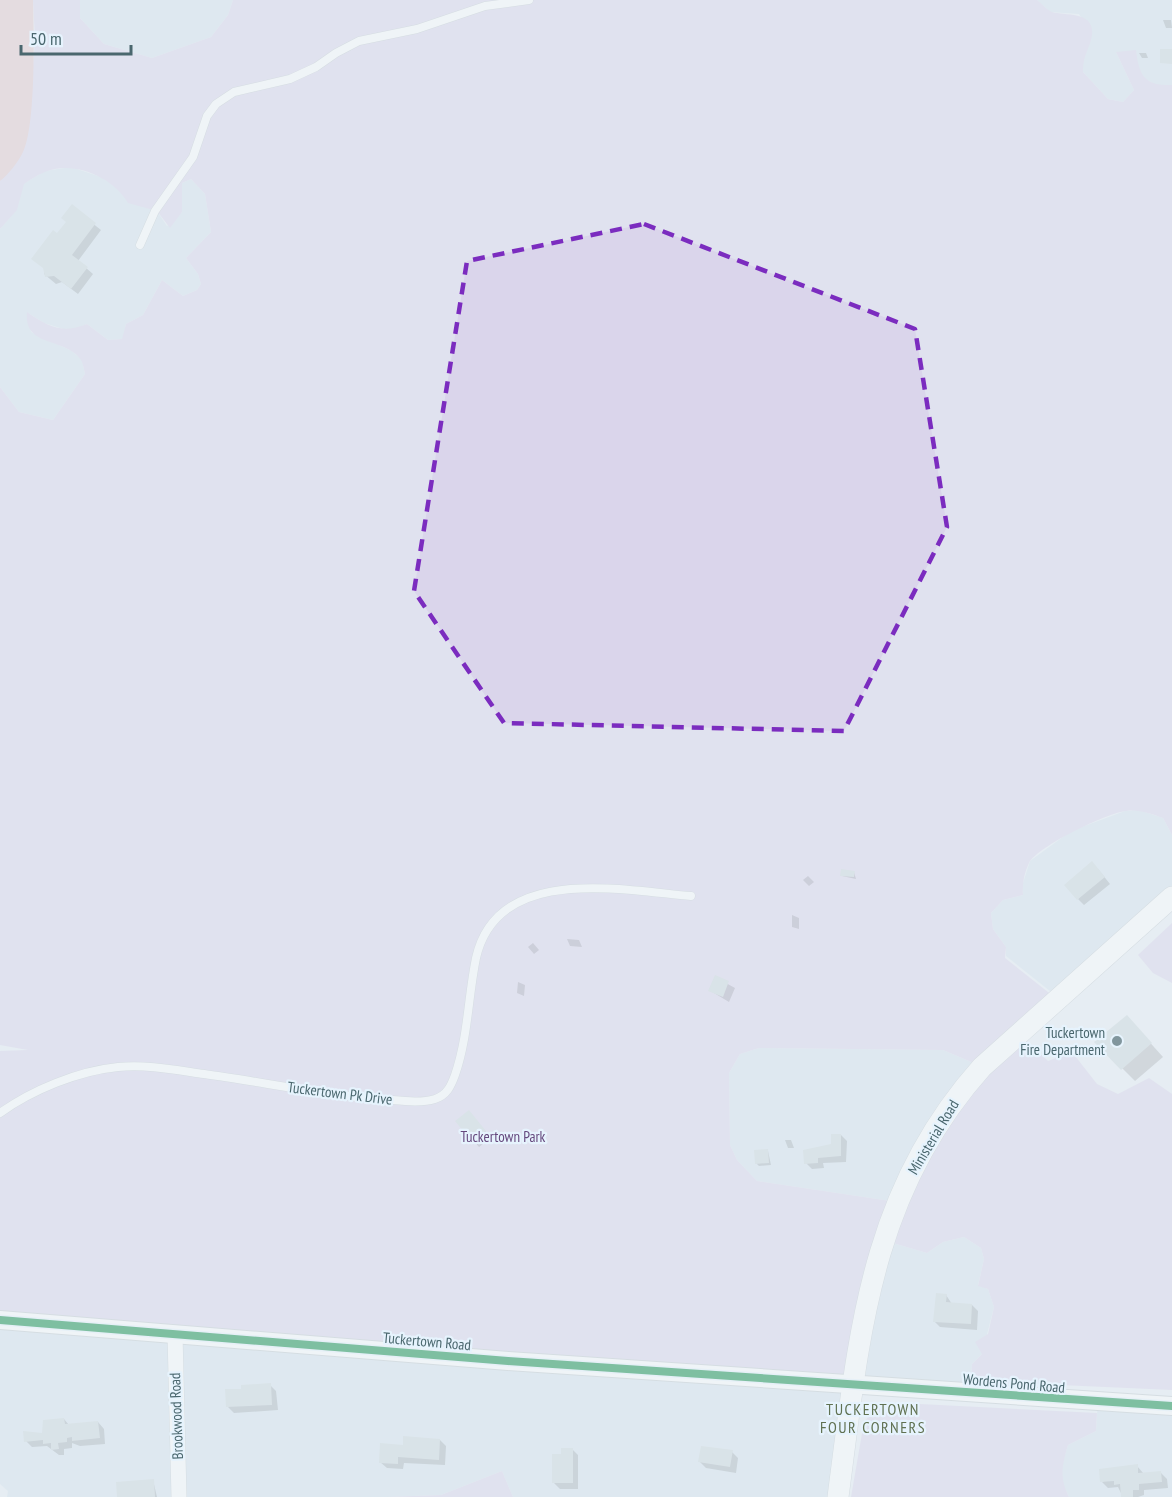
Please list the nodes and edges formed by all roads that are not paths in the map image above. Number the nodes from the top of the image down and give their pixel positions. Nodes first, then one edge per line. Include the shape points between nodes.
1 (529, 0) edge
2 (141, 244) dead end
3 (691, 896) dead end
4 (1172, 897) edge
5 (1, 1110) edge
6 (0, 1320) edge
7 (175, 1334) junction
8 (853, 1383) junction
9 (1172, 1406) edge
10 (179, 1497) edge
11 (838, 1497) edge

1 - 2 lane via 485,6 417,29 359,41 290,79 234,92 207,116 193,157 155,211
3 - 5 lane, Tuckertown Pk Drive via 588,887 524,898 502,912 488,929 476,958 455,1076 448,1090 435,1098 357,1097 166,1069 120,1067 50,1087
4 - 8 main road, Ministerial Road via 982,1067 934,1129 903,1189 871,1277
6 - 7 street, Tuckertown Road
7 - 8 street, Tuckertown Road
7 - 10 street, Brookwood Road
8 - 9 street, Wordens Pond Road
8 - 11 main road, Ministerial Road

